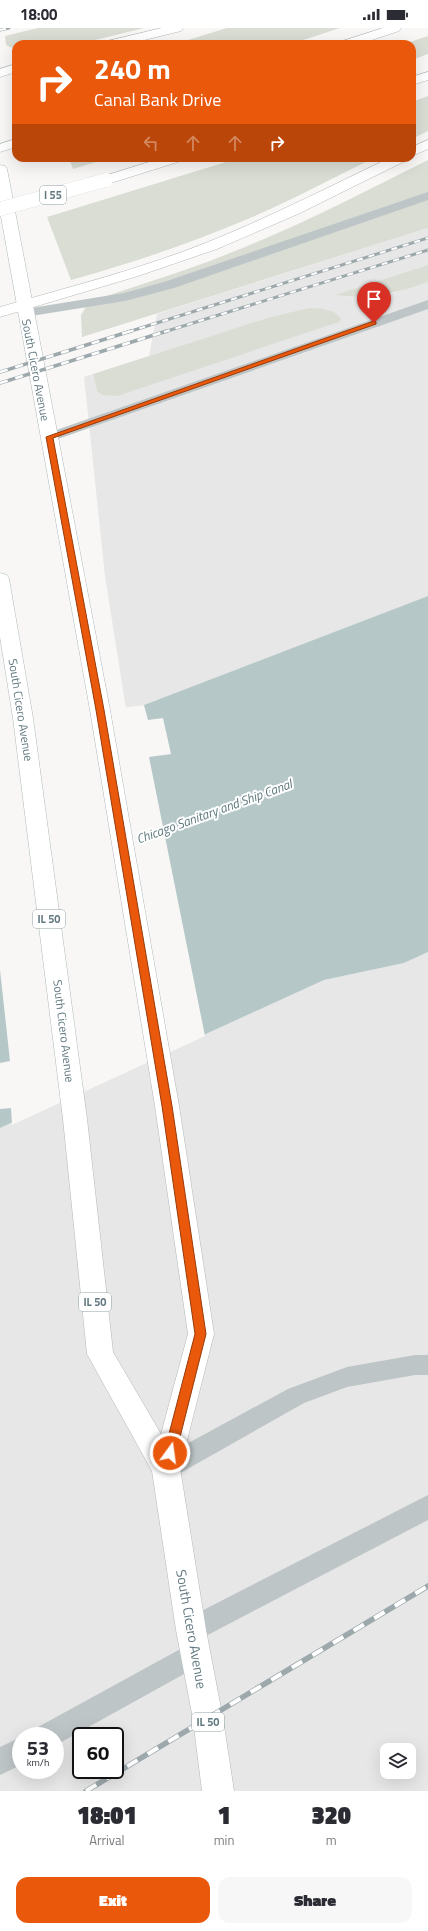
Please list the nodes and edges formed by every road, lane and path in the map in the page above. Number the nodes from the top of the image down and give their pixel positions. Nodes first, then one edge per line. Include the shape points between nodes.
1 (177, 28) edge
2 (395, 28) edge
3 (129, 40) edge
4 (360, 40) edge
5 (12, 69) edge
6 (0, 72) edge
7 (428, 76) edge
8 (416, 80) edge
9 (12, 144) edge
10 (428, 144) edge
11 (0, 148) edge
12 (416, 150) edge
13 (163, 162) edge
14 (392, 162) edge
15 (0, 169) edge
16 (428, 196) edge
17 (0, 209) edge
18 (428, 304) edge
19 (24, 310) junction
20 (0, 312) edge
21 (50, 437) junction
22 (0, 579) edge
23 (428, 1365) edge
24 (166, 1468) junction
25 (428, 1507) edge
26 (193, 1642) junction
27 (61, 1727) edge
28 (12, 1755) edge
29 (0, 1762) edge
30 (218, 1791) edge

1 - 3 main road
2 - 4 main road
5 - 6 main road
7 - 8 main road
9 - 11 main road
10 - 12 main road
13 - 17 main road, I 55, bridge
14 - 19 main road via 293,211 212,246
15 - 19 main road, South Cicero Avenue / IL 50
16 - 19 lane via 169,285 125,297
18 - 21 lane
19 - 20 main road
19 - 21 main road, South Cicero Avenue / IL 50
21 - 24 main road, South Cicero Avenue / IL 50 via 100,710 167,1106 201,1334
22 - 24 main road, South Cicero Avenue / IL 50 via 23,718 75,1120 100,1354
23 - 24 lane via 347,1377 296,1396
24 - 26 main road, South Cicero Avenue / IL 50
25 - 26 lane
26 - 27 lane
26 - 30 main road, South Cicero Avenue / IL 50 via 208,1719
28 - 29 lane

